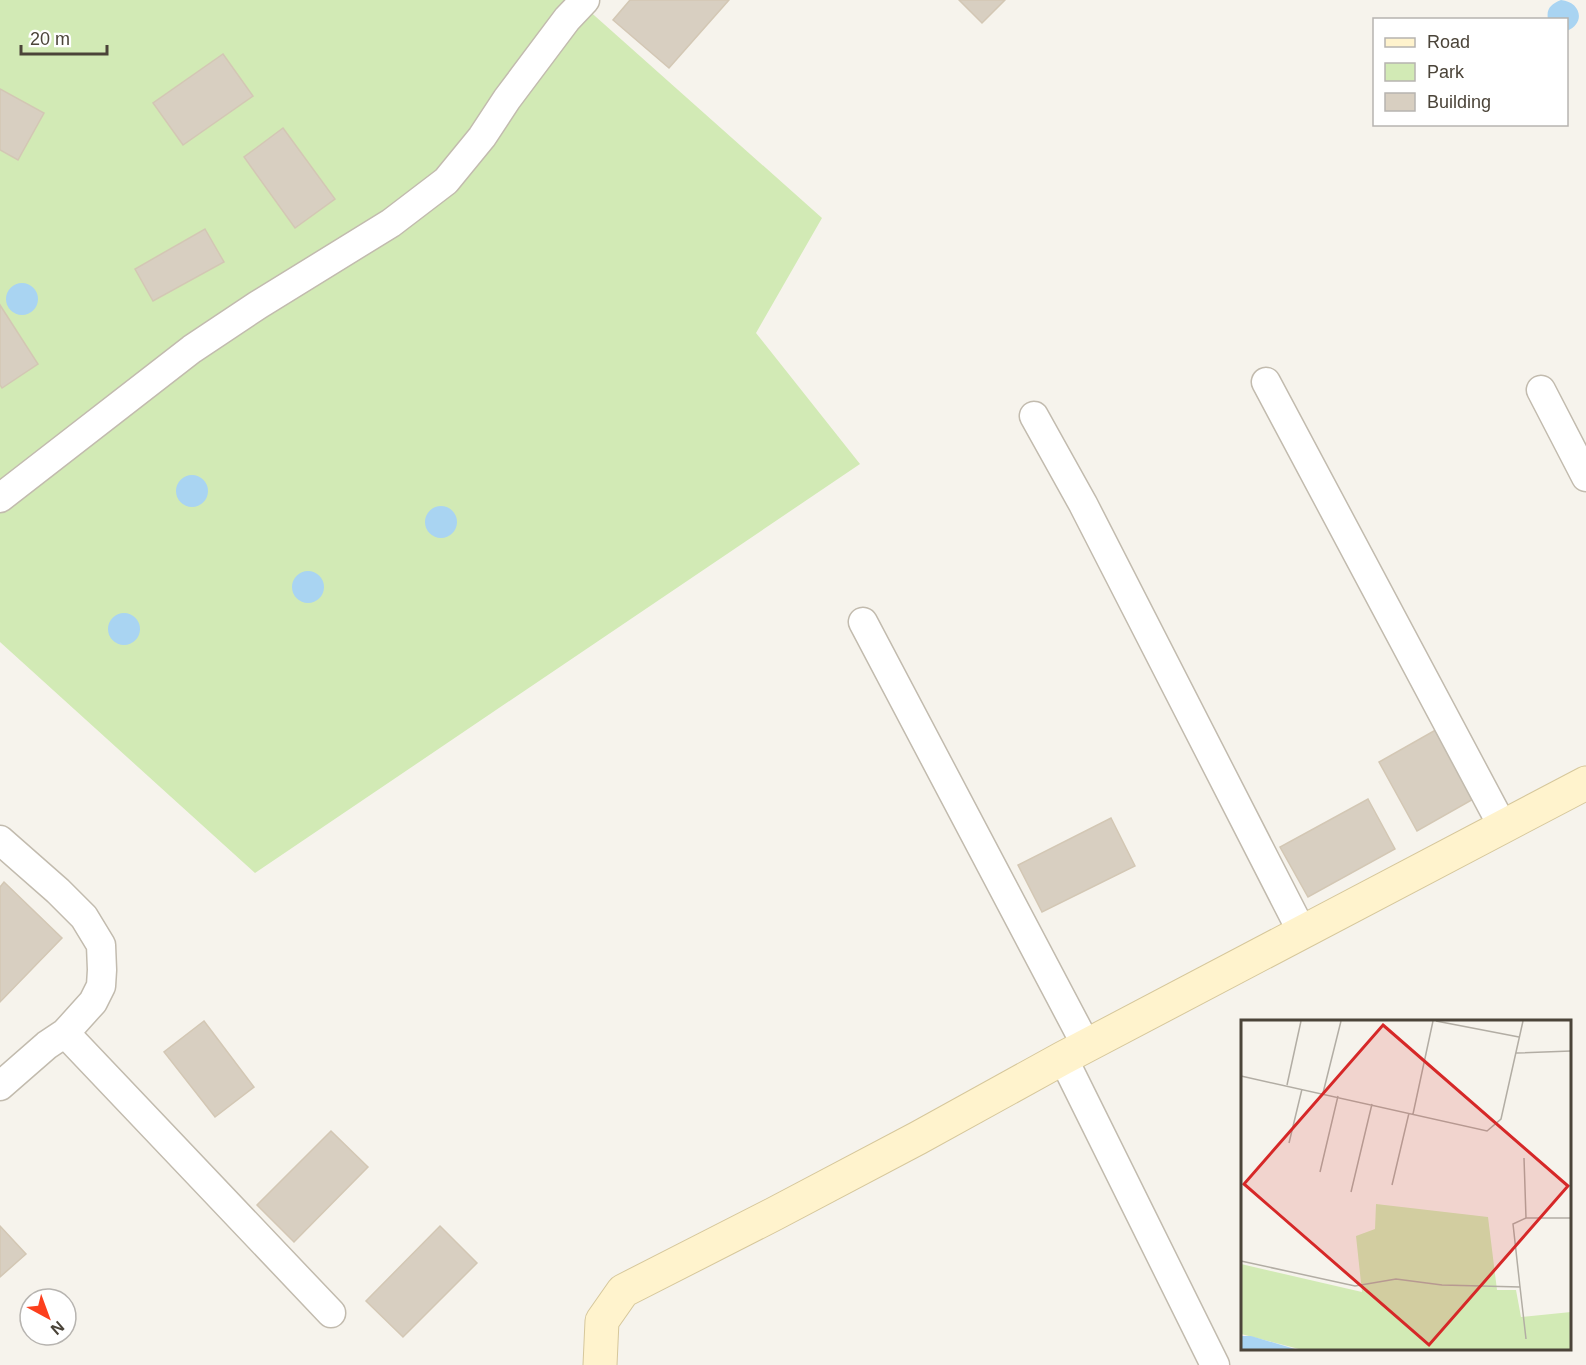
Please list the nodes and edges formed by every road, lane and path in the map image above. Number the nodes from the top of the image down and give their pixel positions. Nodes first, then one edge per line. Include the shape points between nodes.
1 (585, 0) edge
2 (1266, 382) dead end
3 (1541, 390) dead end
4 (1034, 416) dead end
5 (1586, 477) edge
6 (0, 498) edge
7 (862, 622) dead end
8 (1586, 783) edge
9 (1503, 827) junction
10 (0, 840) edge
11 (1302, 932) junction
12 (65, 1033) junction
13 (1074, 1051) junction
14 (0, 1086) edge
15 (331, 1314) dead end
16 (600, 1365) edge
17 (1215, 1365) edge

1 - 6 street via 446,181 391,223 192,349
2 - 9 street
3 - 5 street
4 - 11 street
7 - 13 street
8 - 9 street
9 - 11 street
10 - 12 street via 84,917 101,945 101,986 93,1002
11 - 13 street
12 - 14 street
12 - 15 street
13 - 16 street via 918,1138 623,1291 602,1321
13 - 17 street

